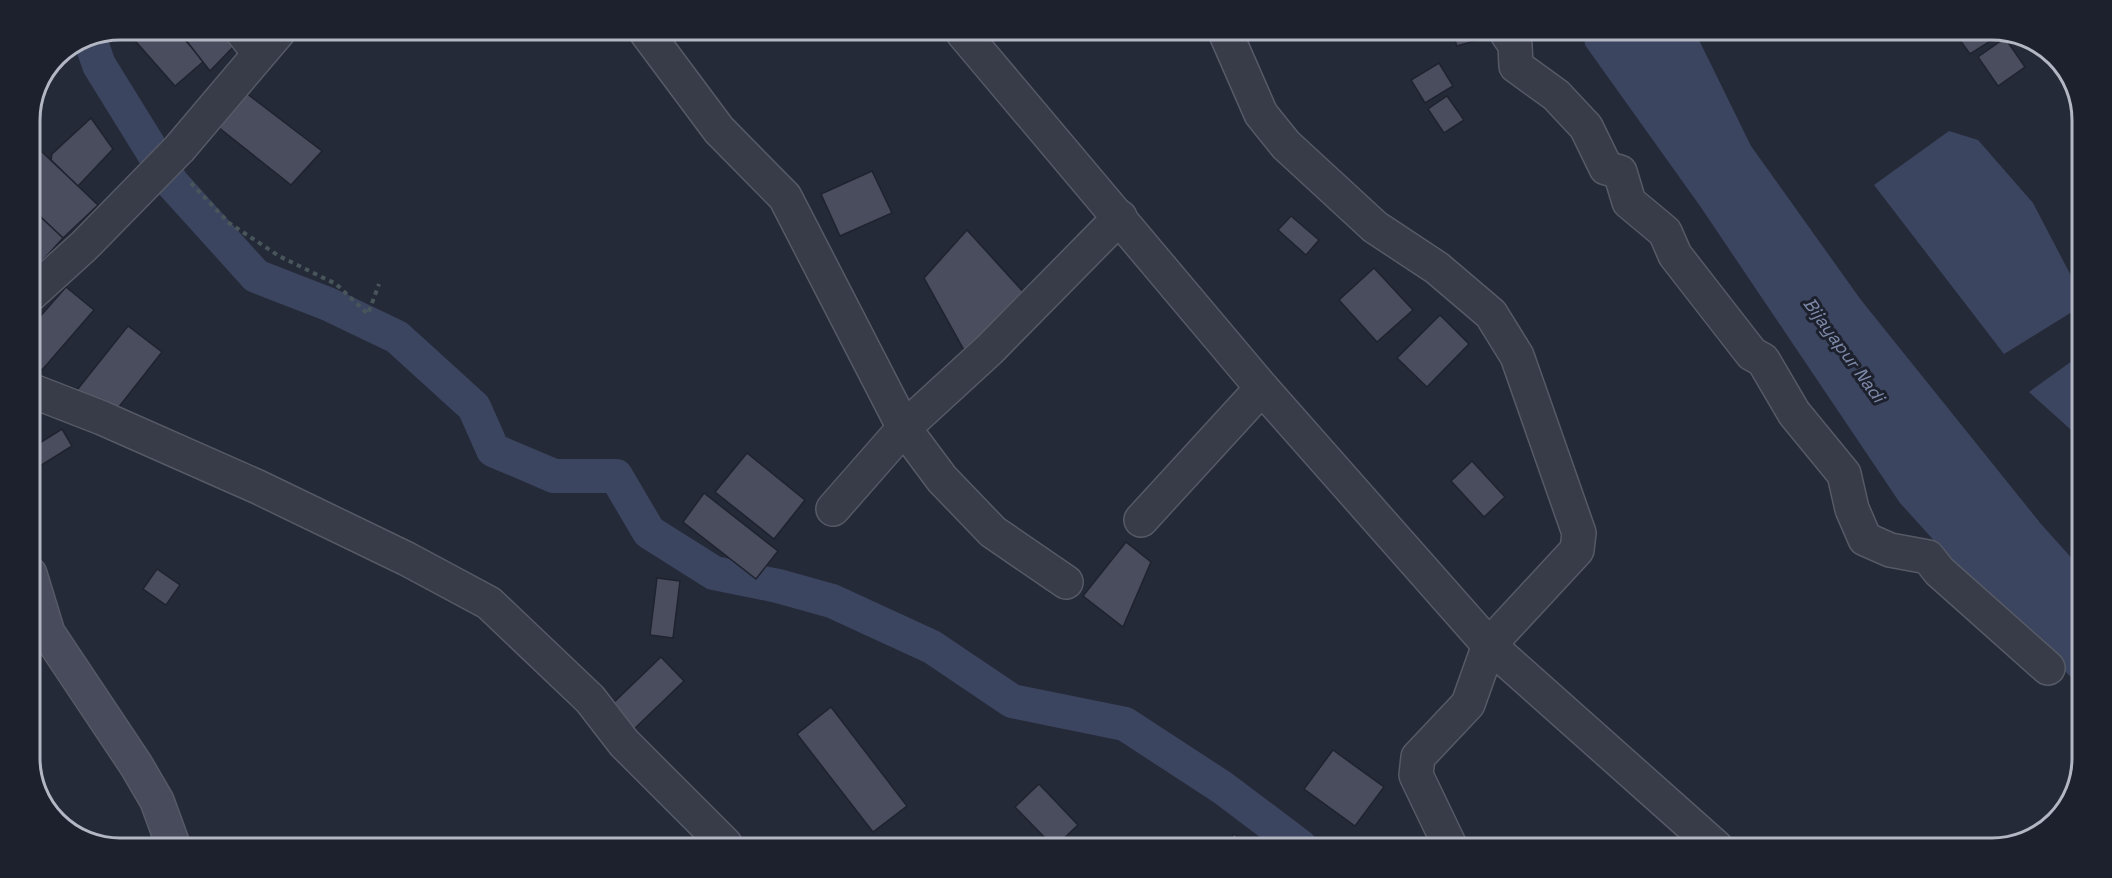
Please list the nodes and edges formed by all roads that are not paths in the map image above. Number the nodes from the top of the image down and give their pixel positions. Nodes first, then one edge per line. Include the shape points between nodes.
1 (258, 40) edge
2 (652, 40) edge
3 (969, 40) edge
4 (1229, 40) edge
5 (1512, 40) edge
6 (1120, 217) junction
7 (41, 285) edge
8 (1262, 388) junction
9 (41, 394) edge
10 (904, 428) junction
11 (833, 508) dead end
12 (1142, 520) dead end
13 (1066, 582) dead end
14 (41, 610) edge
15 (1489, 645) junction
16 (2048, 668) dead end
17 (170, 838) edge
18 (720, 838) edge
19 (1446, 838) edge
20 (1706, 838) edge

1 - 7 street via 173,154
2 - 10 street via 719,130 785,197
3 - 6 street
4 - 15 street via 1261,114 1286,145 1375,226 1437,268 1491,314 1517,356 1579,533 1577,550
5 - 16 street via 1516,66 1556,95 1586,127 1606,168 1620,172 1629,202 1665,232 1675,255 1752,354 1763,360 1794,413 1844,474 1864,539 1890,550 1928,557
6 - 8 street
6 - 10 street via 989,350
8 - 12 street
8 - 15 street
9 - 18 street via 258,487 489,603 590,699 624,743
10 - 11 street
10 - 13 street via 942,479 993,532
14 - 17 main road via 48,633 136,765
15 - 19 street via 1468,704 1418,758 1416,775
15 - 20 street

